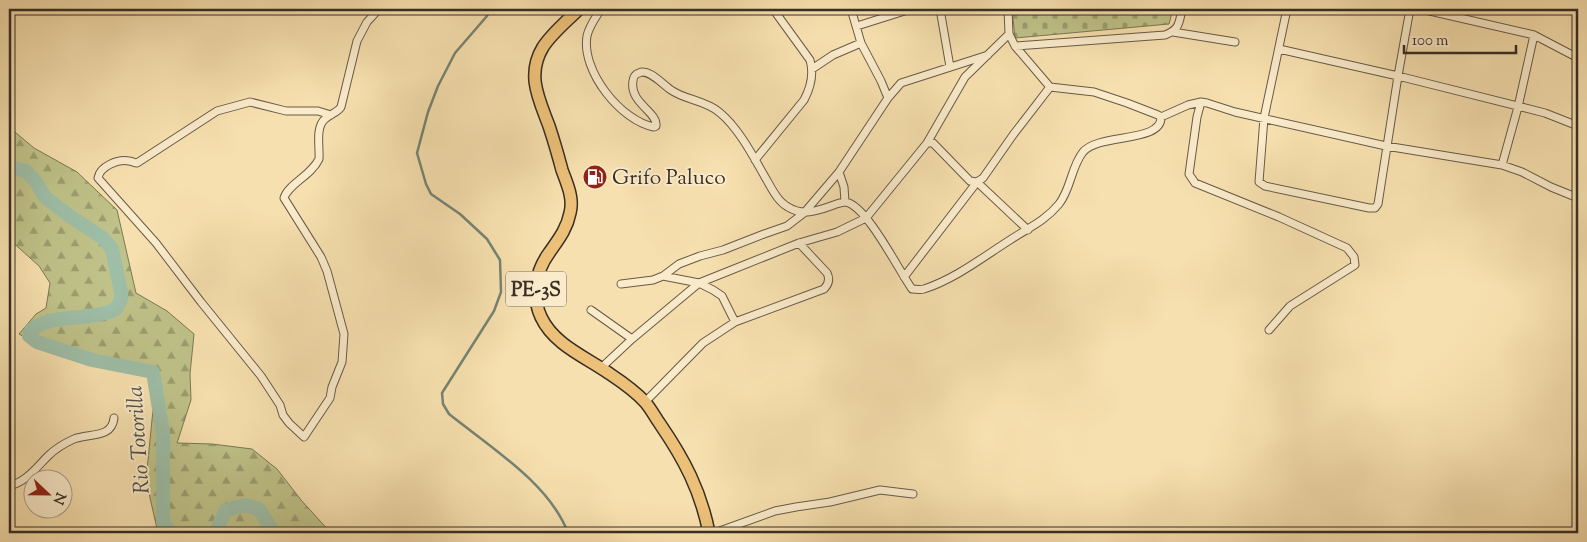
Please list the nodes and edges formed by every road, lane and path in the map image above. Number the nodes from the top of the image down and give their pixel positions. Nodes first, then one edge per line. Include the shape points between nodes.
1 (379, 9) edge
2 (579, 9) edge
3 (601, 9) edge
4 (773, 9) edge
5 (851, 9) edge
6 (911, 9) edge
7 (940, 9) edge
8 (1008, 9) edge
9 (1182, 9) edge
10 (1288, 9) edge
11 (1410, 9) edge
12 (1421, 9) edge
13 (857, 26) junction
14 (1174, 32) junction
15 (1009, 34) junction
16 (1534, 35) junction
17 (1235, 42) dead end
18 (861, 43) junction
19 (1015, 46) junction
20 (1279, 49) junction
21 (988, 55) junction
22 (1578, 58) edge
23 (950, 67) junction
24 (812, 69) junction
25 (1398, 76) junction
26 (1050, 87) junction
27 (888, 98) junction
28 (1201, 102) junction
29 (1518, 107) junction
30 (331, 115) junction
31 (1161, 117) junction
32 (1264, 118) junction
33 (1578, 126) edge
34 (927, 143) junction
35 (1386, 146) junction
36 (755, 160) junction
37 (1502, 165) junction
38 (839, 172) junction
39 (977, 182) junction
40 (1578, 198) edge
41 (845, 202) junction
42 (804, 213) junction
43 (866, 218) junction
44 (1028, 230) junction
45 (799, 243) junction
46 (663, 276) junction
47 (904, 277) junction
48 (699, 283) junction
49 (621, 284) dead end
50 (591, 310) dead end
51 (735, 322) junction
52 (1269, 330) dead end
53 (632, 339) junction
54 (602, 368) junction
55 (645, 402) junction
56 (114, 418) dead end
57 (9, 486) edge
58 (914, 494) dead end
59 (709, 533) edge
60 (714, 533) edge

1 - 30 street via 357,41 340,110
2 - 54 highway, PE-3S via 542,48 536,66 534,82 537,97 572,201 567,225 536,279 536,292 537,305 551,332 563,344
3 - 36 street via 587,36 588,51 591,67 611,100 646,126 656,126 656,119 635,97 632,88 633,78 638,73 653,76 673,92 719,112
4 - 24 street via 810,60
5 - 13 street
6 - 13 street
7 - 23 street
8 - 15 street
9 - 14 street
10 - 20 street
11 - 25 street
12 - 16 street
13 - 18 street
14 - 17 street
14 - 19 street
15 - 19 street
15 - 21 street
16 - 22 street
16 - 29 street
18 - 24 street
18 - 27 street
19 - 26 street
20 - 25 street
20 - 32 street
21 - 23 street
21 - 34 street via 965,77
23 - 27 street via 901,83
24 - 36 street via 809,92 804,100
25 - 29 street
25 - 35 street
26 - 31 street via 1094,92
26 - 39 street
27 - 38 street
28 - 31 street
28 - 32 street
28 - 52 street via 1189,174 1195,183 1347,248 1354,257 1355,265 1290,306
29 - 33 street
29 - 37 street
30 - 30 street via 250,102 242,104 217,111 137,163 114,162 98,175 261,376 289,423 304,436 330,398 342,362 344,334 328,270 284,198 286,192 310,173 317,163 320,126
31 - 44 street via 1160,126 1156,129 1095,143 1084,152 1060,202
32 - 35 street
32 - 35 street via 1259,182 1265,186 1375,208
34 - 39 street via 933,143 970,181
34 - 43 street
35 - 37 street
36 - 42 street via 776,196 788,207
37 - 40 street
38 - 41 street
38 - 42 street
39 - 44 street
39 - 47 street
41 - 42 street
41 - 43 street
42 - 46 street via 787,226 680,264
43 - 45 street via 837,232
43 - 47 street
44 - 47 street via 953,275 922,289 912,289
45 - 48 street
45 - 51 street via 827,273 827,286
46 - 48 street
46 - 49 street
48 - 51 street via 722,296
48 - 53 street
50 - 53 street
51 - 55 street via 704,343
53 - 54 street
54 - 55 highway, PE-3S
55 - 59 highway, PE-3S via 678,451 701,500
56 - 57 street via 111,428 94,436 74,439 49,454 31,475
58 - 60 street via 880,490 775,511

